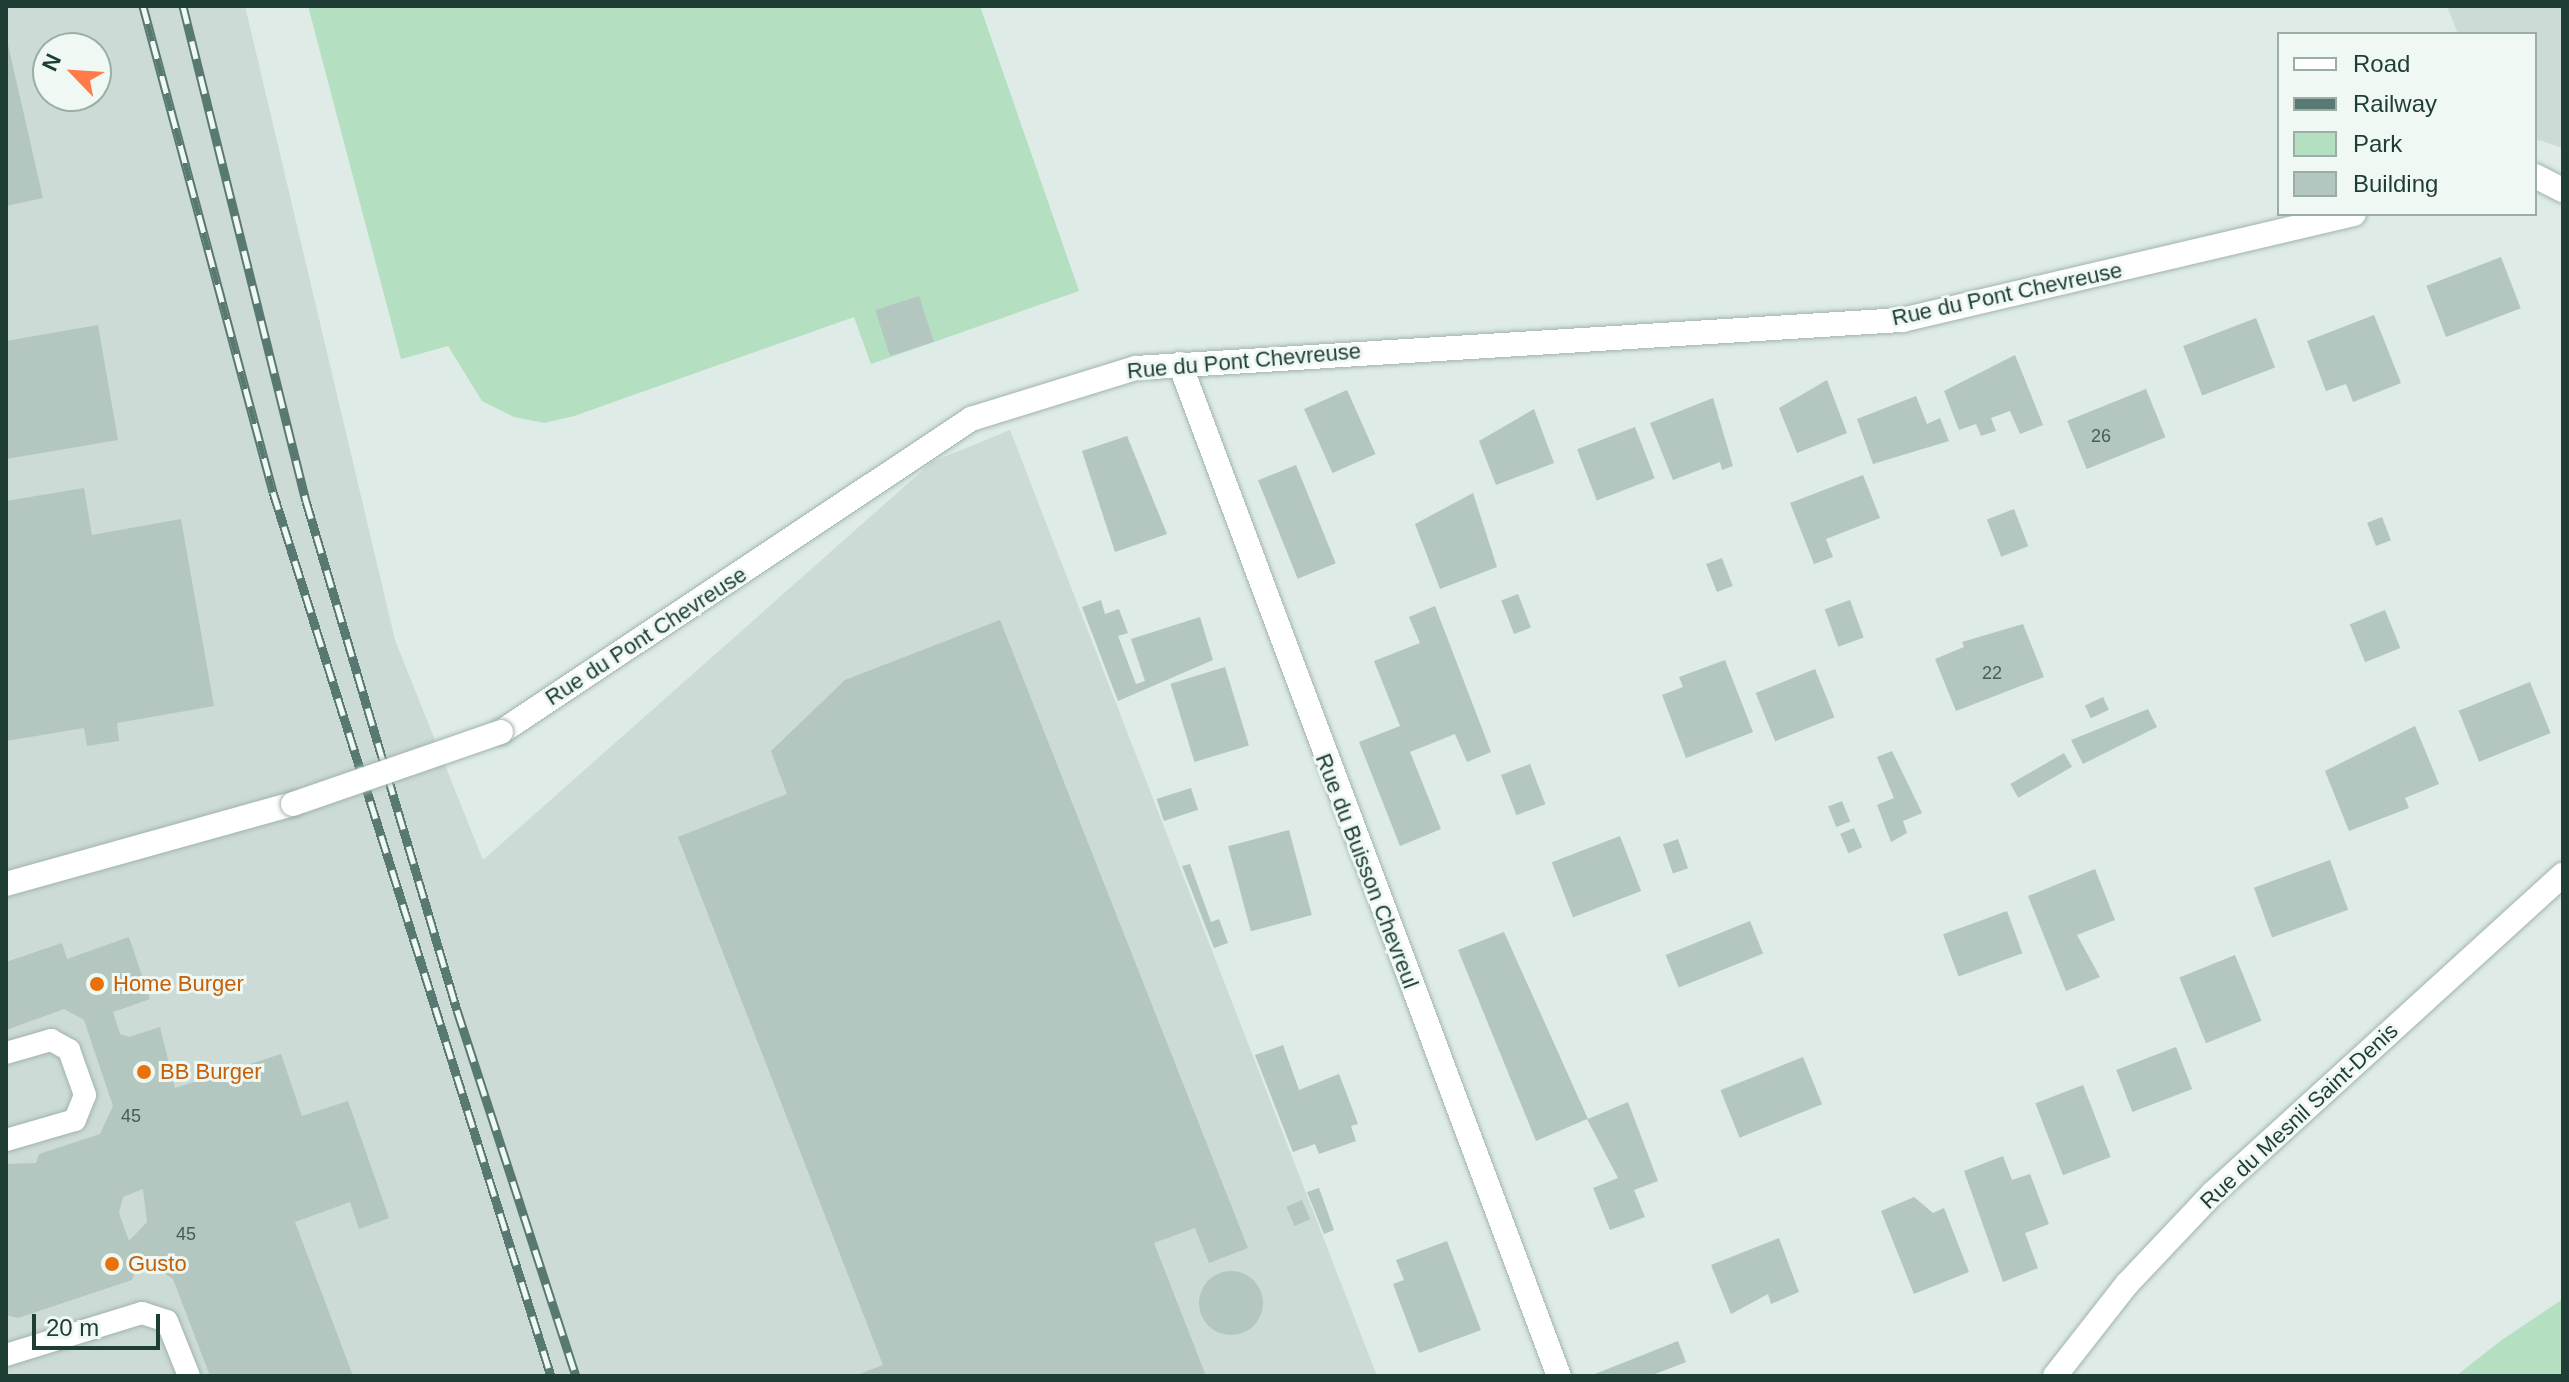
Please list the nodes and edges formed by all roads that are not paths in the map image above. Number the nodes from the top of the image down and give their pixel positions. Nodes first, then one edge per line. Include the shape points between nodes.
1 (2537, 177) edge
2 (2563, 190) edge
3 (2345, 216) edge
4 (1180, 364) junction
5 (2563, 875) edge
6 (6, 884) edge
7 (6, 1053) edge
8 (6, 1140) edge
9 (6, 1355) edge
10 (189, 1376) edge
11 (1559, 1376) edge
12 (2055, 1376) edge

1 - 2 street
3 - 4 street, Rue du Pont Chevreuse via 1902,320
4 - 6 street, Rue du Pont Chevreuse, bridge via 1136,368 971,419 501,732 293,804
4 - 11 street, Rue du Buisson Chevreul
5 - 12 street, Rue du Mesnil Saint-Denis via 2213,1193 2127,1284
7 - 8 lane via 51,1040 69,1050 85,1095 75,1120
9 - 10 lane via 142,1313 167,1321

